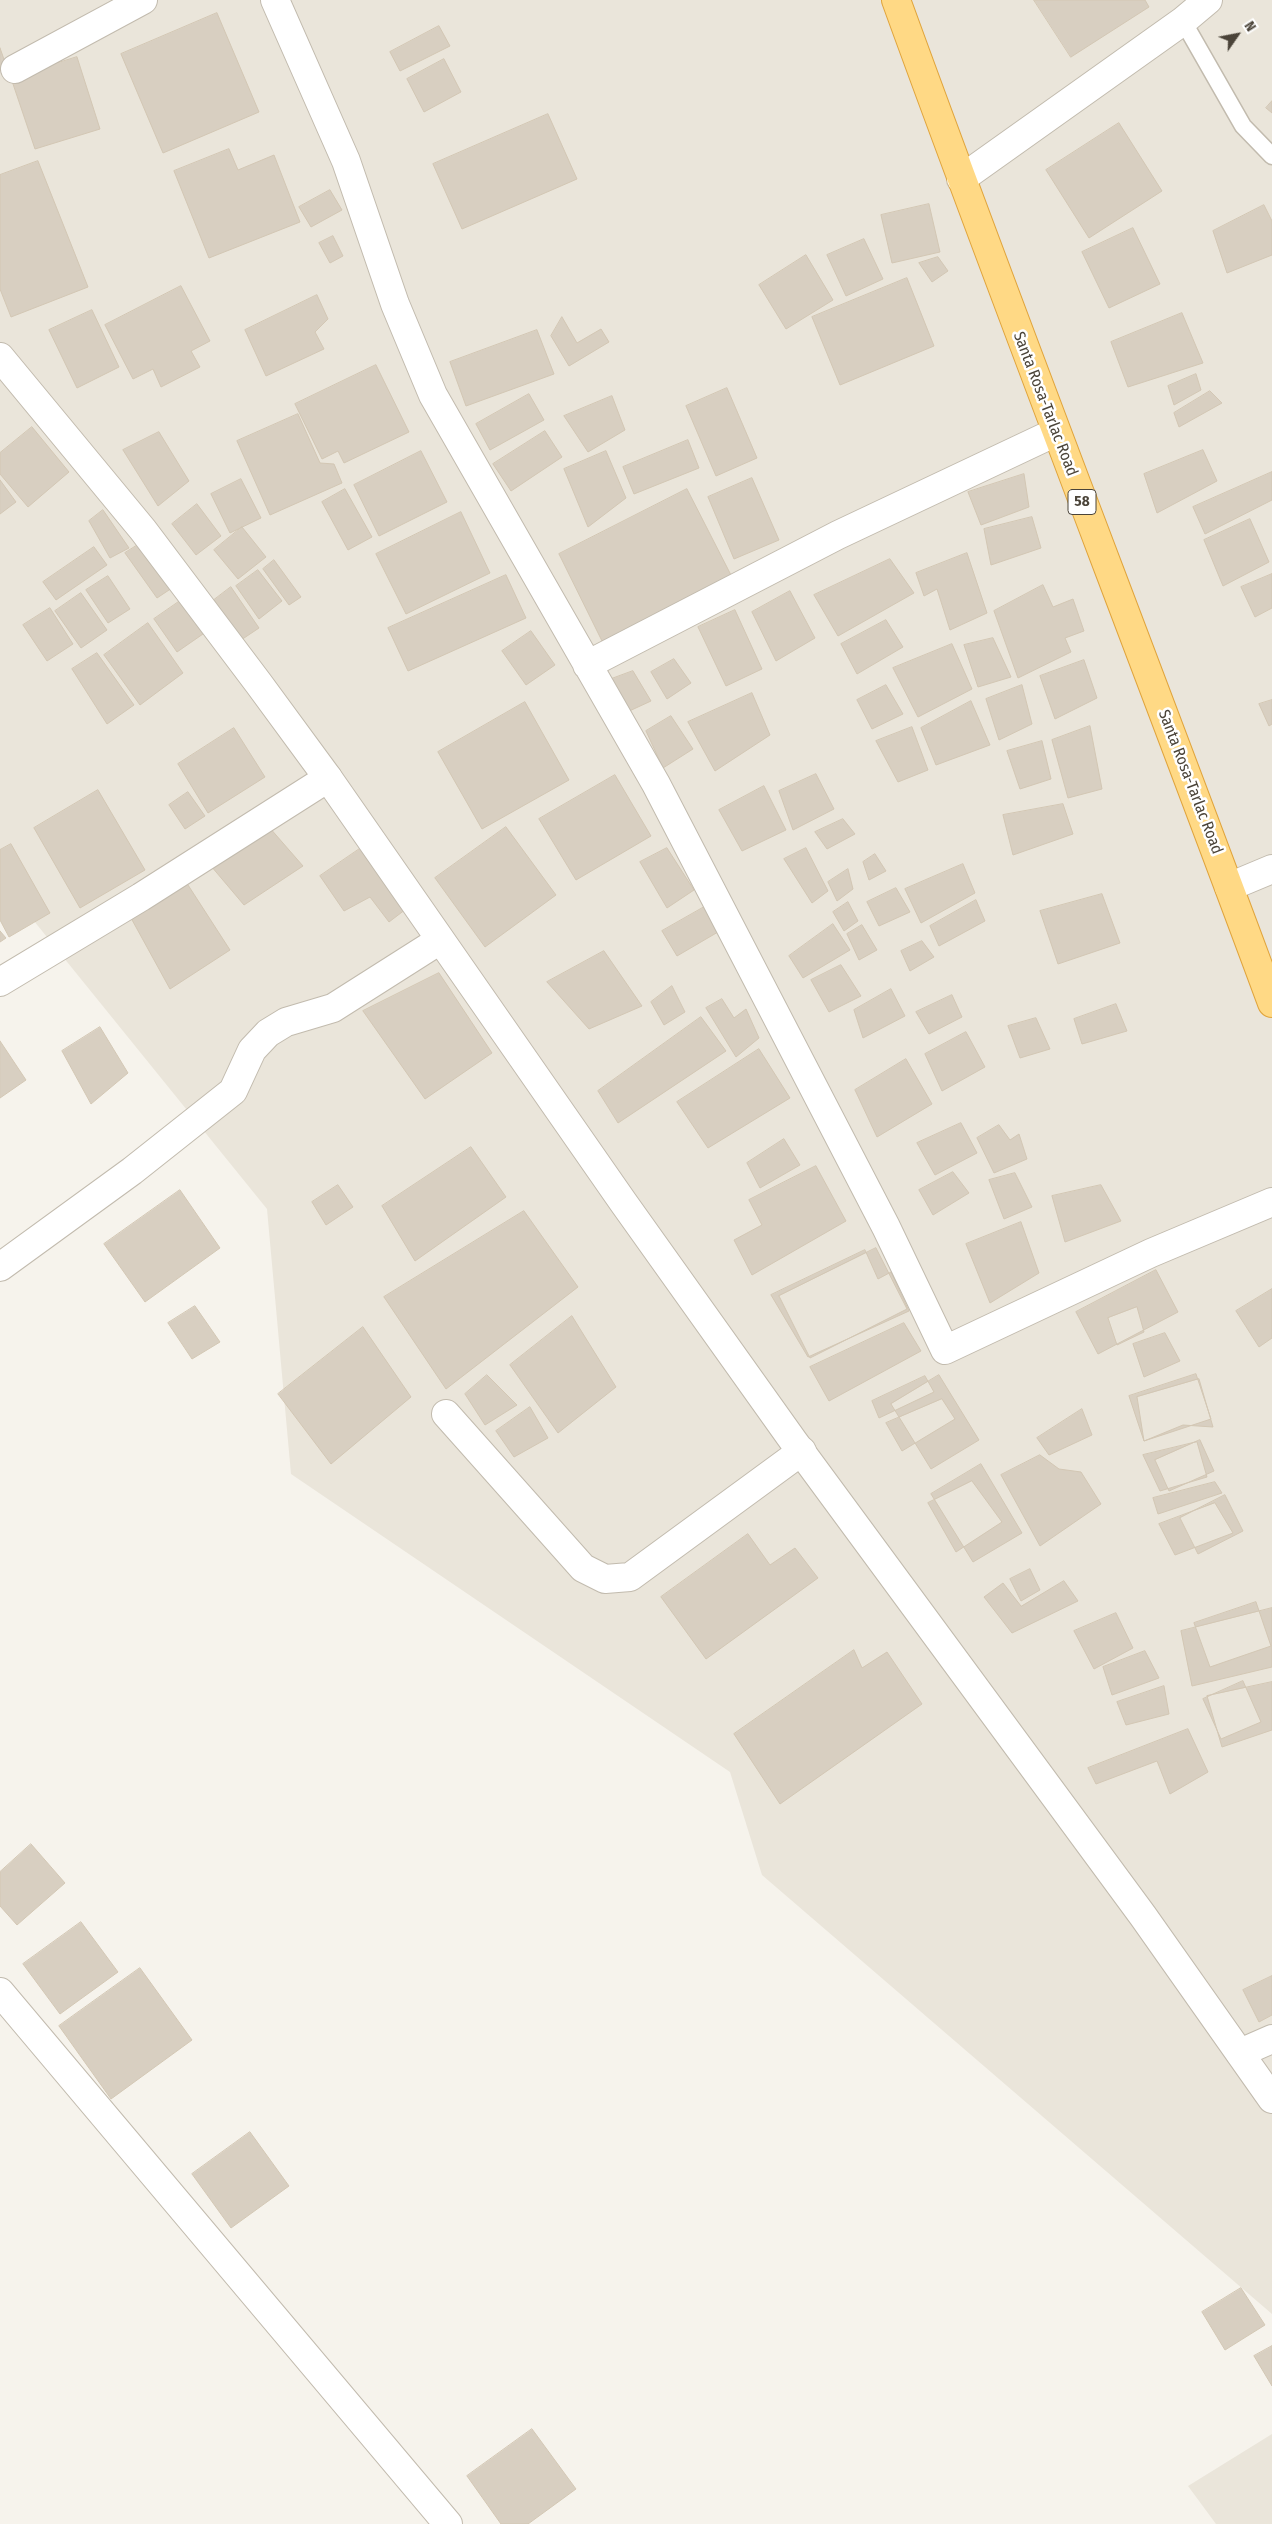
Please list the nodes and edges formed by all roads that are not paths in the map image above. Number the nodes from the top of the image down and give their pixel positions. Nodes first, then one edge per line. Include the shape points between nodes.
1 (144, 0) edge
2 (275, 0) edge
3 (896, 0) edge
4 (1208, 0) edge
5 (1183, 21) junction
6 (15, 69) dead end
7 (1272, 156) edge
8 (961, 179) junction
9 (0, 357) edge
10 (1056, 432) junction
11 (587, 665) junction
12 (328, 778) junction
13 (1272, 869) edge
14 (1229, 887) junction
15 (440, 940) junction
16 (0, 982) edge
17 (1272, 1003) edge
18 (1272, 1202) edge
19 (0, 1267) edge
20 (446, 1414) dead end
21 (802, 1451) junction
22 (0, 1992) edge
23 (1272, 2039) edge
24 (1240, 2053) junction
25 (1272, 2099) edge
26 (448, 2524) edge

1 - 6 street
2 - 11 street via 346,161 395,304 433,395
3 - 8 highway, Santa Rosa-Tarlac Road / 58
4 - 5 street
5 - 7 lane via 1243,126
5 - 8 street
8 - 10 highway, Santa Rosa-Tarlac Road / 58
9 - 12 street via 143,530
10 - 11 street via 838,535
10 - 14 highway, Santa Rosa-Tarlac Road / 58
11 - 18 street via 656,784 886,1226 945,1350 1142,1257
12 - 15 street
12 - 16 street
13 - 14 street
14 - 17 highway, Santa Rosa-Tarlac Road / 58
15 - 19 street via 333,1008 286,1022 268,1033 252,1050 233,1091 132,1171
15 - 21 street
20 - 21 street via 583,1568 605,1579 630,1577
21 - 24 street
22 - 26 street
23 - 24 street
24 - 25 street

